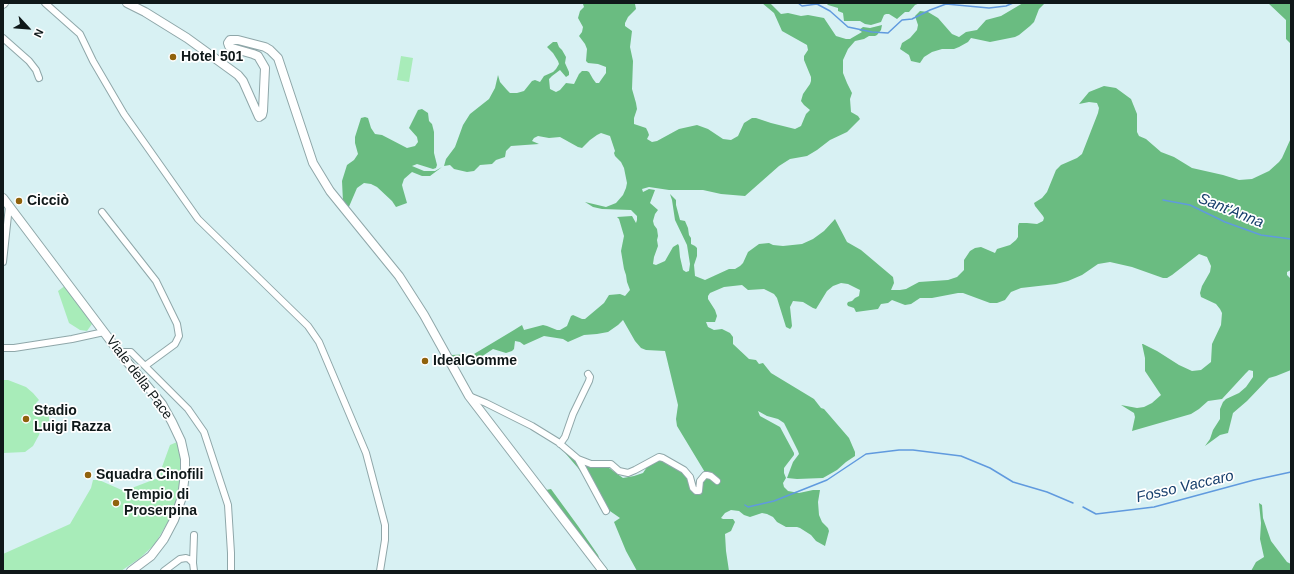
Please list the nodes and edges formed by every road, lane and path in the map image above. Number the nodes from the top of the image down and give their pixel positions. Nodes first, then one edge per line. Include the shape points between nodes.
1 (45, 3) edge
2 (127, 3) edge
3 (3, 38) edge
4 (39, 78) dead end
5 (3, 198) edge
6 (9, 206) junction
7 (102, 212) dead end
8 (3, 262) edge
9 (104, 332) junction
10 (3, 348) edge
11 (120, 352) junction
12 (145, 366) junction
13 (588, 374) dead end
14 (469, 396) junction
15 (560, 444) junction
16 (578, 459) junction
17 (717, 482) dead end
18 (606, 511) dead end
19 (194, 534) dead end
20 (193, 563) junction
21 (131, 571) edge
22 (164, 571) edge
23 (194, 571) edge
24 (231, 571) edge
25 (380, 571) edge
26 (603, 571) edge

1 - 25 street via 80,34 93,62 124,114 198,219 308,326 318,342 366,453 384,525 385,540
2 - 14 main road via 187,38 238,75 259,118 263,111 265,68 258,56 232,48 228,43 230,40 238,40 265,47 278,58 314,163 330,192 399,276
3 - 4 street via 29,61
5 - 6 main road, Viale della Pace
6 - 8 street
6 - 9 main road, Viale della Pace
7 - 12 street via 156,282 177,324 179,336 175,344
9 - 10 street
9 - 11 main road, Viale della Pace
11 - 12 street via 131,352
11 - 21 main road, Viale della Pace via 162,404 181,441 185,459 182,496 174,520 151,556
12 - 24 street via 188,409 204,432 228,505
13 - 15 street via 589,381
14 - 15 street via 532,426
14 - 26 main road
15 - 16 street
16 - 17 street via 591,464 611,464 619,471 628,473 659,457 684,470 696,491 699,491 700,481 707,474
16 - 18 street
19 - 20 street
20 - 22 street via 189,559 180,559
20 - 23 street

